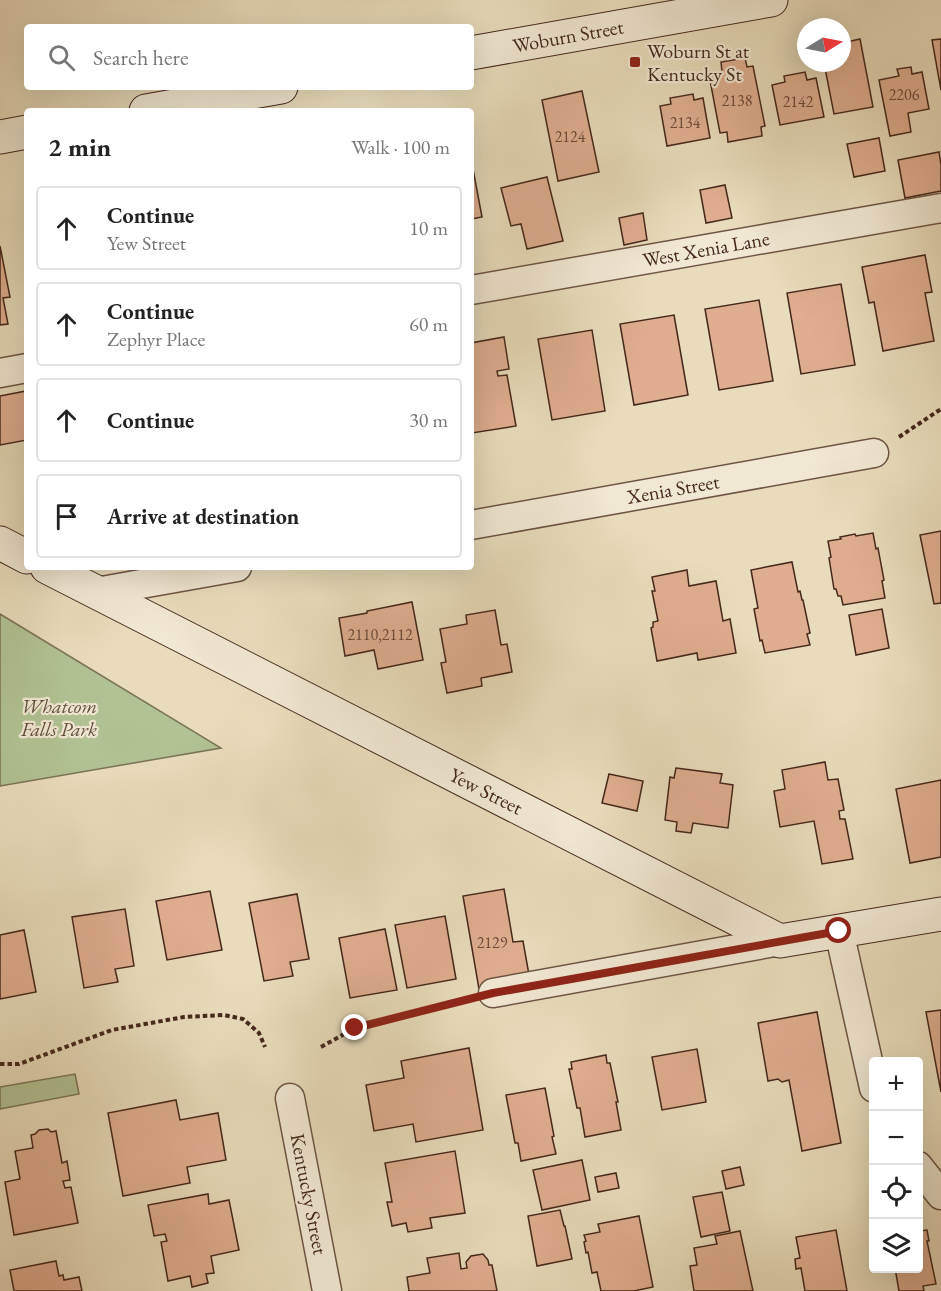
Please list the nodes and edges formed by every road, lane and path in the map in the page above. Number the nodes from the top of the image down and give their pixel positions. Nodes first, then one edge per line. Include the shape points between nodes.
1 (771, 0) edge
2 (474, 52) edge
3 (264, 90) edge
4 (163, 108) edge
5 (24, 133) edge
6 (0, 137) edge
7 (941, 208) edge
8 (474, 289) edge
9 (24, 369) edge
10 (0, 373) edge
11 (941, 409) edge
12 (874, 453) joint
13 (474, 524) edge
14 (0, 543) edge
15 (24, 555) edge
16 (53, 570) edge
17 (220, 570) edge
18 (96, 592) junction
19 (941, 914) edge
20 (839, 931) junction
21 (780, 941) junction
22 (493, 993) joint
23 (265, 1047) dead end
24 (321, 1047) dead end
25 (0, 1064) edge
26 (869, 1070) edge
27 (290, 1098) dead end
28 (923, 1173) edge
29 (941, 1196) edge
30 (327, 1291) edge

1 - 2 street, Woburn Street
3 - 4 street
5 - 6 street
7 - 8 street, West Xenia Lane
9 - 10 street
11 - 12 path
12 - 13 street, Xenia Street
14 - 15 street
16 - 18 street, Yew Street
17 - 18 street
18 - 21 street, Yew Street
19 - 20 street
20 - 21 street
20 - 26 street
21 - 22 street
22 - 24 path via 355,1028
23 - 25 path via 259,1033 243,1019 224,1015 184,1017 112,1030 19,1064
27 - 30 street, Kentucky Street
28 - 29 street

